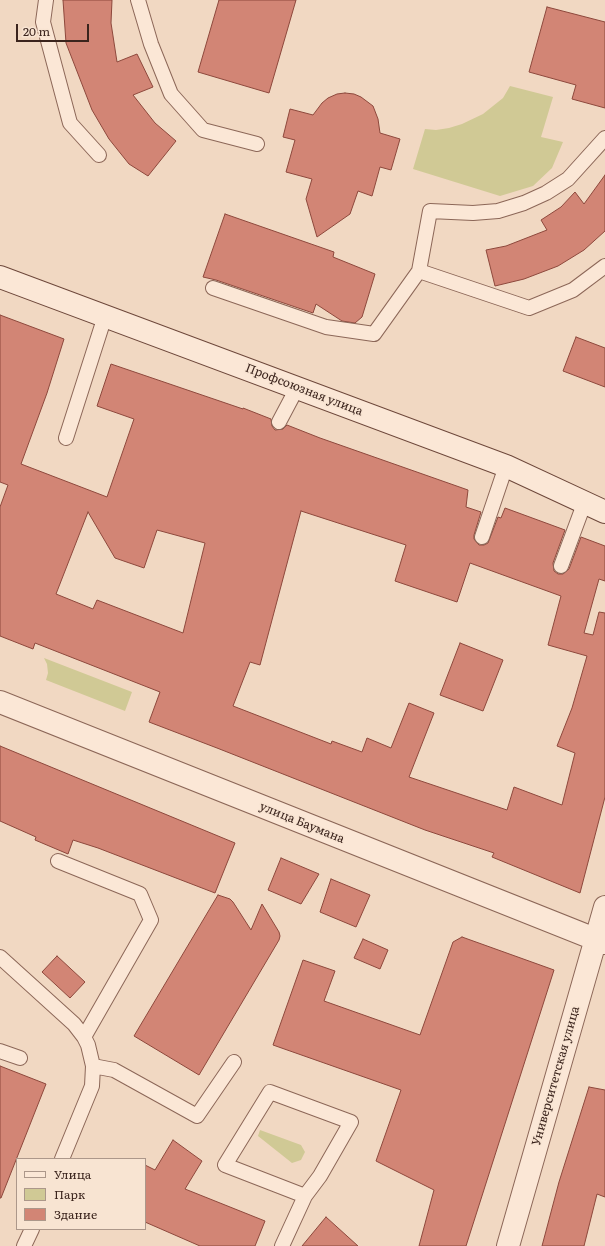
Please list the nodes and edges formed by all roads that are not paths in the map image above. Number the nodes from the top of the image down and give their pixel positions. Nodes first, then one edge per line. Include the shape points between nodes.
1 (46, 0) edge
2 (138, 0) edge
3 (605, 138) edge
4 (257, 144) dead end
5 (99, 155) dead end
6 (605, 266) edge
7 (419, 271) junction
8 (0, 277) edge
9 (213, 288) dead end
10 (105, 316) junction
11 (297, 388) junction
12 (279, 422) dead end
13 (66, 438) dead end
14 (506, 466) junction
15 (584, 504) junction
16 (605, 512) edge
17 (482, 537) dead end
18 (561, 566) dead end
19 (0, 702) edge
20 (58, 861) dead end
21 (605, 907) edge
22 (600, 941) edge
23 (0, 957) edge
24 (84, 1037) junction
25 (0, 1051) edge
26 (20, 1058) dead end
27 (234, 1062) dead end
28 (92, 1066) junction
29 (62, 1158) edge
30 (305, 1196) junction
31 (32, 1230) edge
32 (24, 1246) edge
33 (282, 1246) edge
34 (508, 1246) edge

1 - 5 lane via 43,22 70,123
2 - 4 lane via 151,44 171,94 203,130
3 - 7 lane via 568,179 524,203 498,211 430,211
6 - 7 lane via 573,290 529,308
7 - 9 lane via 374,334 326,327
8 - 10 street, Профсоюзная улица
10 - 11 street, Профсоюзная улица
10 - 13 lane
11 - 12 lane
11 - 14 street, Профсоюзная улица
14 - 15 street, Профсоюзная улица
14 - 17 lane
15 - 16 street, Профсоюзная улица
15 - 18 lane
19 - 22 street, улица Баумана
20 - 24 lane via 140,894 151,920
21 - 22 street, Университетская улица
22 - 34 street, Университетская улица
23 - 24 lane via 74,1024
24 - 28 lane
25 - 26 lane
27 - 28 lane via 197,1116 114,1070
28 - 29 lane via 92,1086
30 - 30 lane via 320,1176 351,1122 270,1092 226,1165
30 - 33 lane
31 - 32 lane

